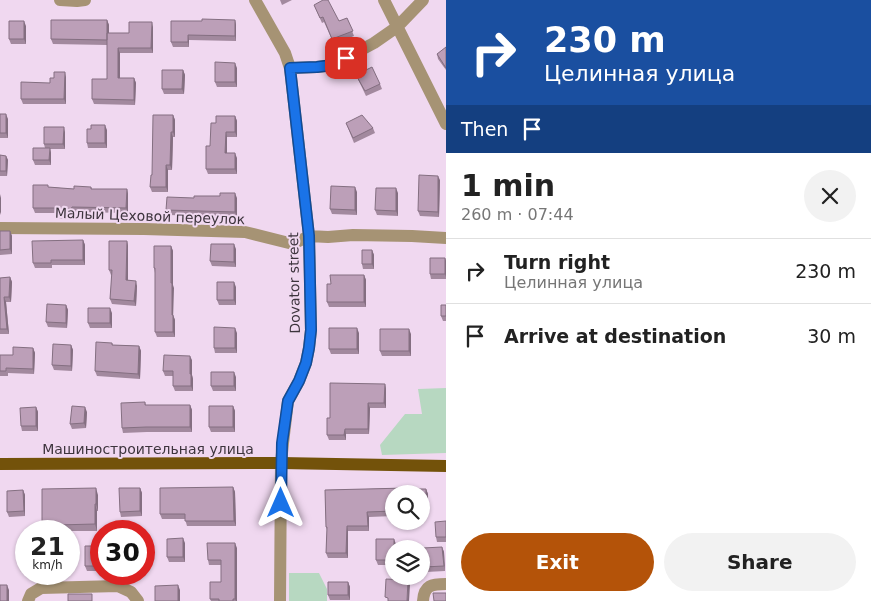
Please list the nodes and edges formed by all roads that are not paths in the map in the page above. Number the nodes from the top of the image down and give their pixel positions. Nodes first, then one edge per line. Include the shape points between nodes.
1 (60, 0) edge
2 (85, 0) edge
3 (255, 0) edge
4 (384, 0) edge
5 (423, 0) edge
6 (397, 27) junction
7 (290, 68) junction
8 (446, 124) edge
9 (0, 228) edge
10 (309, 236) junction
11 (446, 238) edge
12 (281, 463) junction
13 (0, 464) edge
14 (446, 466) edge
15 (446, 584) edge
16 (28, 601) edge
17 (138, 601) edge
18 (280, 601) edge
19 (423, 601) edge

1 - 2 street
3 - 7 street, Dovator street
4 - 6 street
5 - 6 street
6 - 7 street via 333,65
6 - 8 street
7 - 10 street, Dovator street
9 - 10 street, Малый Цеховой переулок via 245,232 294,244
10 - 11 street, Малый Цеховой переулок
10 - 12 street, Dovator street via 309,348 299,381 288,401
12 - 13 main road, Машиностроительная улица
12 - 14 main road, Машиностроительная улица
12 - 18 street, Dovator street
15 - 19 street via 429,586
16 - 17 street via 31,594 41,588 118,586 131,592

